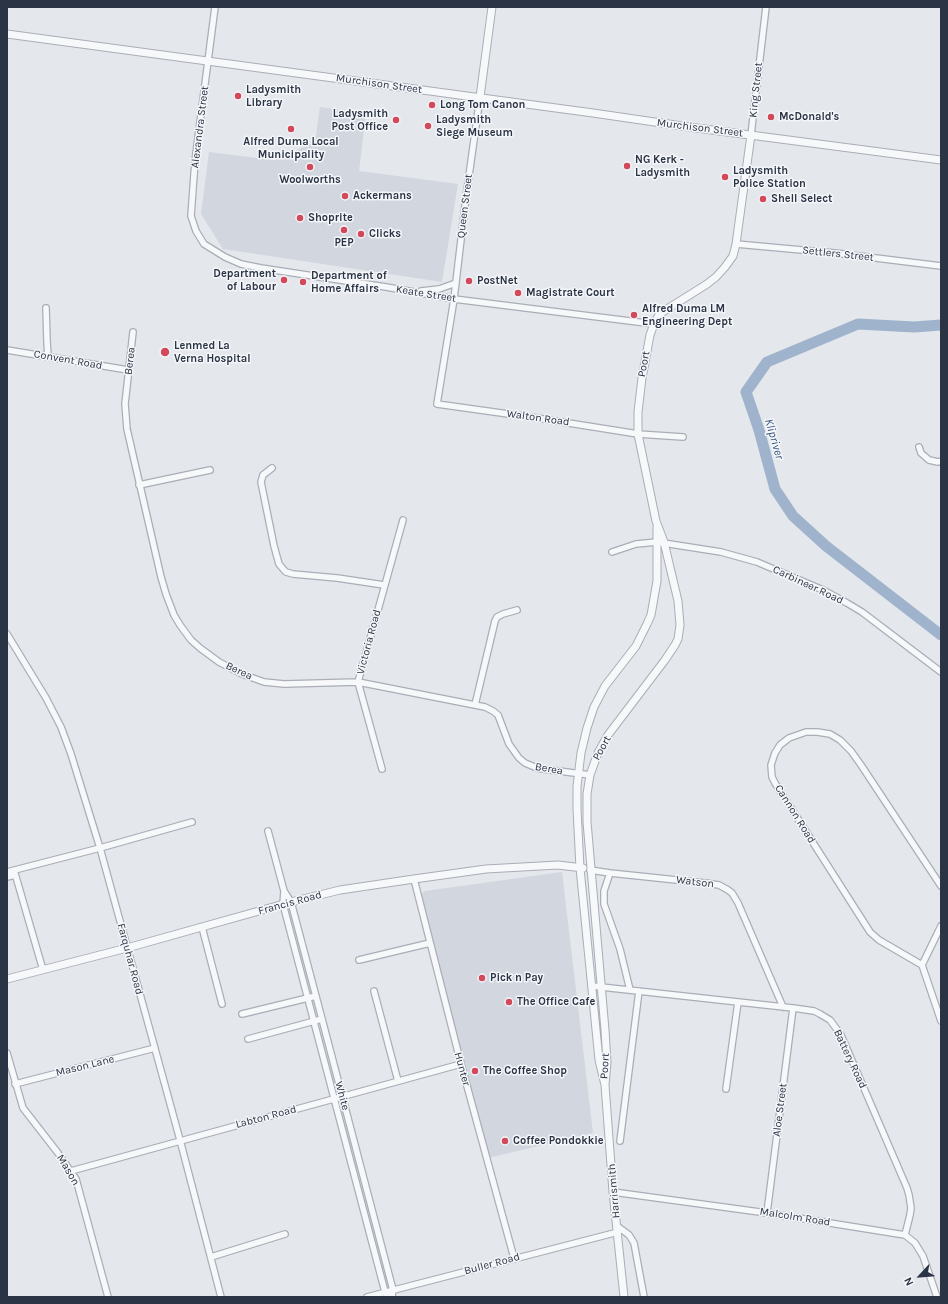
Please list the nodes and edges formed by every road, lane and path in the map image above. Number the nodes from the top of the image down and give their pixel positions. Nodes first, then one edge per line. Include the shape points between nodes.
1 (215, 7) edge
2 (492, 7) edge
3 (766, 7) edge
4 (7, 34) edge
5 (208, 61) junction
6 (480, 98) junction
7 (751, 135) junction
8 (941, 160) edge
9 (204, 244) joint
10 (736, 244) junction
11 (941, 266) edge
12 (456, 283) junction
13 (412, 292) junction
14 (454, 299) junction
15 (46, 308) dead end
16 (654, 324) junction
17 (133, 332) dead end
18 (7, 350) edge
19 (48, 357) junction
20 (128, 370) junction
21 (437, 404) joint
22 (638, 434) junction
23 (683, 437) dead end
24 (919, 447) dead end
25 (941, 461) edge
26 (272, 468) dead end
27 (210, 470) dead end
28 (139, 485) junction
29 (403, 520) dead end
30 (660, 542) junction
31 (612, 552) dead end
32 (384, 585) junction
33 (517, 610) dead end
34 (7, 634) edge
35 (941, 672) edge
36 (358, 682) junction
37 (475, 705) junction
38 (382, 769) dead end
39 (578, 773) junction
40 (590, 775) junction
41 (192, 822) dead end
42 (268, 831) dead end
43 (100, 848) junction
44 (580, 868) junction
45 (590, 870) junction
46 (7, 872) edge
47 (14, 873) junction
48 (610, 873) junction
49 (7, 877) edge
50 (414, 879) junction
51 (941, 886) edge
52 (284, 891) junction
53 (291, 902) junction
54 (283, 904) junction
55 (941, 926) edge
56 (202, 927) junction
57 (430, 943) junction
58 (127, 948) junction
59 (359, 960) dead end
60 (922, 965) junction
61 (43, 970) junction
62 (7, 979) edge
63 (592, 986) junction
64 (602, 987) junction
65 (630, 990) junction
66 (374, 991) dead end
67 (639, 991) junction
68 (316, 996) junction
69 (308, 998) junction
70 (738, 1002) junction
71 (222, 1004) dead end
72 (783, 1006) junction
73 (793, 1008) junction
74 (242, 1014) dead end
75 (322, 1019) junction
76 (314, 1021) junction
77 (941, 1021) edge
78 (248, 1039) dead end
79 (155, 1048) junction
80 (7, 1053) edge
81 (461, 1064) junction
82 (398, 1081) junction
83 (15, 1084) junction
84 (605, 1085) junction
85 (726, 1089) dead end
86 (343, 1096) junction
87 (335, 1099) junction
88 (180, 1140) junction
89 (620, 1142) dead end
90 (71, 1171) junction
91 (367, 1191) junction
92 (613, 1192) junction
93 (359, 1193) junction
94 (767, 1213) junction
95 (617, 1229) junction
96 (285, 1234) dead end
97 (905, 1235) junction
98 (211, 1257) junction
99 (514, 1258) junction
100 (393, 1290) junction
101 (386, 1295) edge
102 (108, 1297) edge
103 (221, 1297) edge
104 (367, 1297) edge
105 (392, 1297) edge
106 (624, 1297) edge
107 (644, 1297) edge
108 (937, 1297) edge

1 - 5 street, Alexandra Street
2 - 6 street, Queen Street
3 - 7 street, King Street
4 - 5 street, Murchison Street
5 - 6 street, Murchison Street
5 - 9 street, Alexandra Street via 190,216
6 - 7 street, Murchison Street
6 - 12 street, Queen Street
7 - 8 street, Murchison Street
7 - 10 street, King Street
9 - 13 street, Keate Street via 241,264
10 - 11 street, Settlers Street
10 - 16 street, Poort via 730,260 719,274 664,311
12 - 13 street via 439,289
12 - 14 street, Queen Street
13 - 14 street, Keate Street
14 - 16 street, Keate Street
14 - 21 street, Queen Street
15 - 19 street
16 - 22 street, Poort via 642,378
17 - 20 street, Berea
18 - 19 street, Convent Road
19 - 20 street, Convent Road
20 - 28 street, Berea via 125,417
21 - 22 street, Walton Road
22 - 23 street, Walton Road
22 - 30 street, Poort
24 - 25 street via 921,453 929,460
26 - 32 street via 263,475 261,482 274,546 279,564 284,570 293,574
27 - 28 street
28 - 36 street, Berea via 170,606 186,634 200,648 231,669 264,682
29 - 32 street, Victoria Road
30 - 31 street, Carbineer Road via 636,544
30 - 35 street, Carbineer Road via 744,558 823,590 862,612
30 - 39 street, Poort via 651,615 636,646 600,695 587,728
30 - 40 street, Poort via 680,615 680,633 665,660 605,740
32 - 36 street, Victoria Road
33 - 37 street via 503,614 495,621
34 - 43 street, Farquhar Road via 61,727
36 - 37 street, Berea
36 - 38 street, Victoria Road
37 - 39 street, Berea via 490,709 498,715 509,744 525,763 543,769
39 - 40 street, Berea
39 - 44 street, Poort
40 - 45 street, Poort via 587,794
41 - 43 street
42 - 52 street
43 - 47 street
43 - 58 street, Farquhar Road
44 - 45 street, Watson
44 - 50 street, Francis Road via 558,865 524,866
44 - 63 street, Poort
45 - 48 street, Watson
45 - 64 street, Poort
46 - 47 street
47 - 49 street
47 - 61 street
48 - 65 street via 604,891 604,904 620,949
48 - 72 street, Watson via 713,884 732,893 742,910
50 - 53 street, Francis Road via 340,890
50 - 57 street, Hunter
51 - 60 street, Cannon Road via 861,765 840,740 830,734 806,732 788,738 780,745 771,765 772,777 867,928 879,940
52 - 53 street, White
52 - 54 street, White
53 - 54 street, Francis Road
53 - 68 street, White
54 - 56 street, Francis Road
54 - 69 street, White
55 - 60 street
56 - 58 street, Francis Road
56 - 71 street
57 - 59 street
57 - 81 street, Hunter
58 - 61 street, Francis Road
58 - 79 street, Farquhar Road
60 - 77 street
61 - 62 street, Francis Road
63 - 64 street, Battery Road
63 - 84 street, Poort via 599,1060
64 - 65 street, Battery Road
64 - 84 street, Poort via 607,1062
65 - 67 street, Battery Road
66 - 82 street
67 - 70 street, Battery Road
67 - 89 street
68 - 69 street
68 - 75 street, White
69 - 74 street
69 - 76 street, White
70 - 72 street, Battery Road
70 - 85 street
72 - 73 street, Battery Road
73 - 94 street, Aloe Street
73 - 97 street, Battery Road via 820,1014 830,1020 840,1035 910,1195 910,1215
75 - 76 street
75 - 86 street, White
76 - 78 street
76 - 87 street, White
79 - 83 street, Mason Lane
79 - 88 street, Farquhar Road
80 - 83 street, Mason
81 - 82 street, Labton Road
81 - 99 street, Hunter
82 - 86 street, Labton Road
83 - 90 street, Mason via 23,1108
84 - 92 street, Harrismith
86 - 87 street, Labton Road
86 - 91 street, White
87 - 88 street, Labton Road
87 - 93 street, White
88 - 90 street, Labton Road
88 - 98 street, Farquhar Road
90 - 102 street, Mason via 79,1189
91 - 93 street
91 - 100 street, White
92 - 94 street, Malcolm Road
92 - 95 street, Harrismith
93 - 101 street, White
94 - 97 street, Malcolm Road
95 - 99 street, Buller Road
95 - 106 street, Harrismith
95 - 107 street via 629,1235 634,1243
96 - 98 street
97 - 108 street via 919,1248
98 - 103 street, Farquhar Road
99 - 100 street, Buller Road
100 - 101 street, Buller Road
100 - 105 street
101 - 104 street, Buller Road

